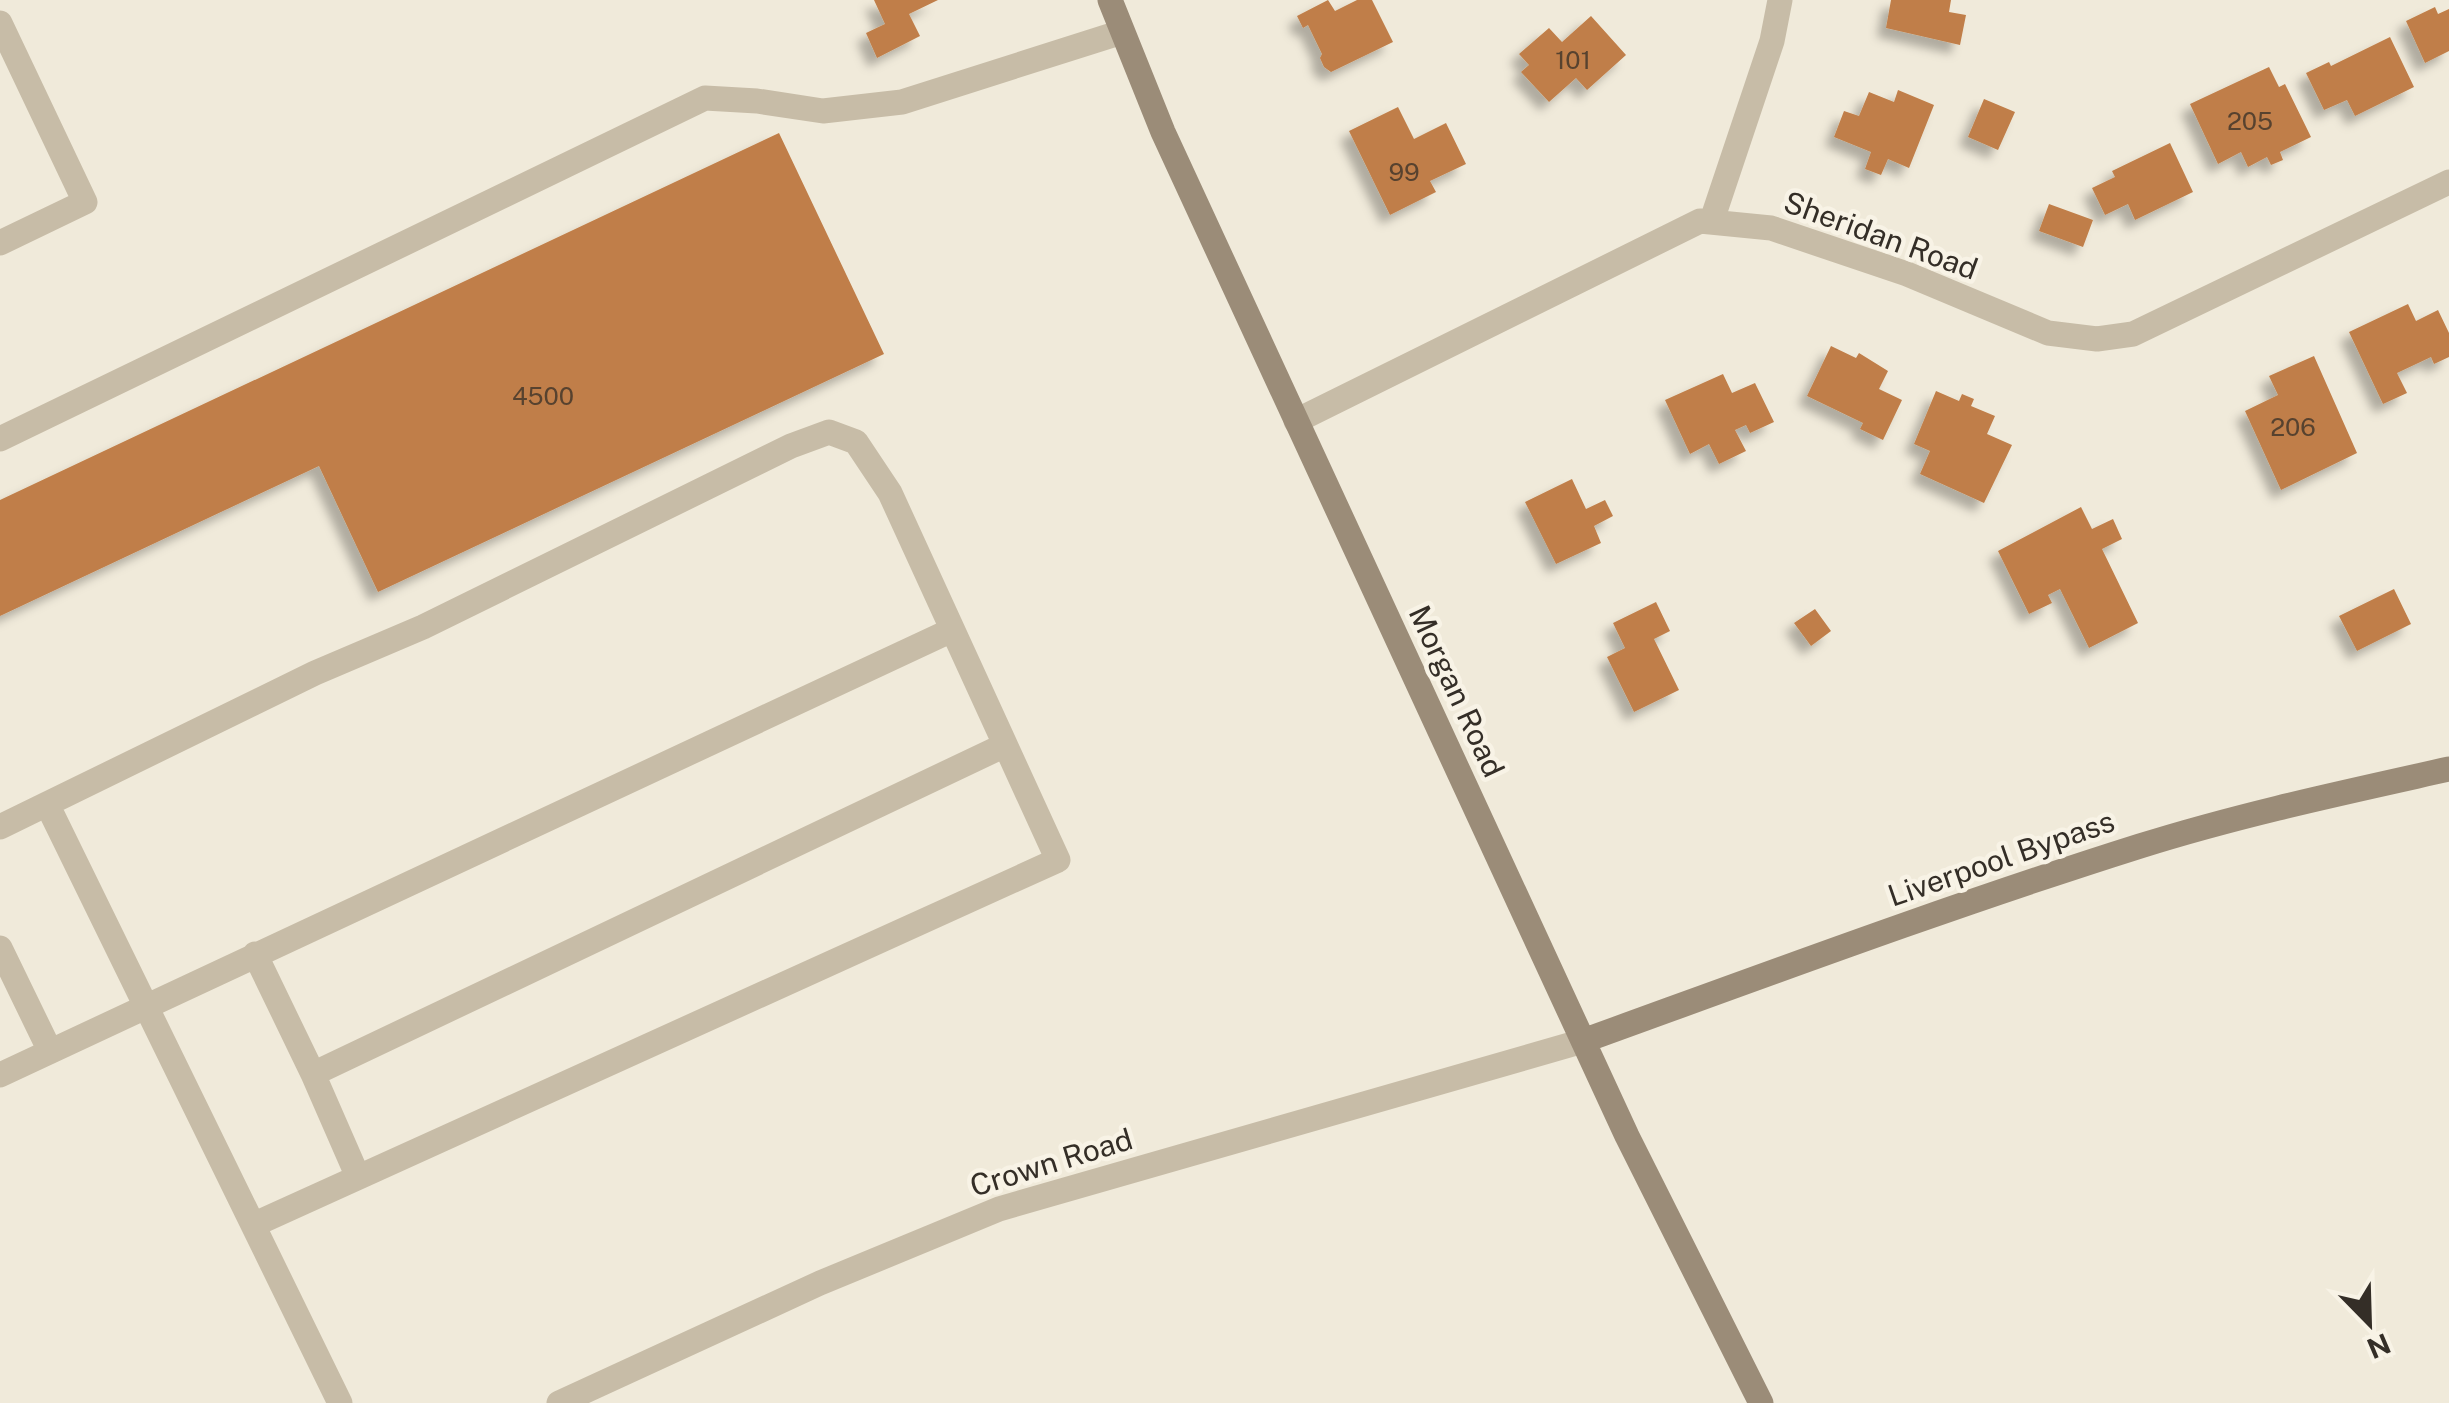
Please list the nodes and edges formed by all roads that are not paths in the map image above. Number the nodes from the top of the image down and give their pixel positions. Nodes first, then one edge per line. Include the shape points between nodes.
1 (1110, 0) edge
2 (1780, 0) edge
3 (0, 23) edge
4 (1122, 32) junction
5 (2449, 182) edge
6 (1712, 220) junction
7 (0, 243) edge
8 (1296, 420) junction
9 (0, 439) edge
10 (952, 630) junction
11 (1005, 746) junction
12 (2449, 769) edge
13 (47, 804) junction
14 (0, 827) edge
15 (0, 948) edge
16 (255, 954) junction
17 (146, 1005) junction
18 (1583, 1040) junction
19 (50, 1050) junction
20 (313, 1074) junction
21 (0, 1075) edge
22 (358, 1177) junction
23 (254, 1224) junction
24 (340, 1403) edge
25 (559, 1403) edge
26 (1761, 1403) edge

1 - 4 street, Morgan Road
2 - 6 street
3 - 7 street via 86,202
4 - 8 street, Morgan Road
4 - 9 street via 902,102 823,111 705,98
5 - 6 street, Sheridan Road via 2133,334 2097,338 2048,333 1907,274 1772,228
6 - 8 street, Sheridan Road
8 - 18 street, Morgan Road
10 - 11 street
10 - 13 street via 890,493 856,442 830,432
10 - 16 street
11 - 20 street
11 - 22 street via 1058,860
12 - 18 street, Liverpool Bypass via 2143,845
13 - 14 street
13 - 17 street
15 - 19 street
16 - 17 street
16 - 20 street
17 - 19 street
17 - 23 street
18 - 25 street, Crown Road via 999,1209
18 - 26 street, Morgan Road
19 - 21 street
20 - 22 street
22 - 23 street
23 - 24 street

